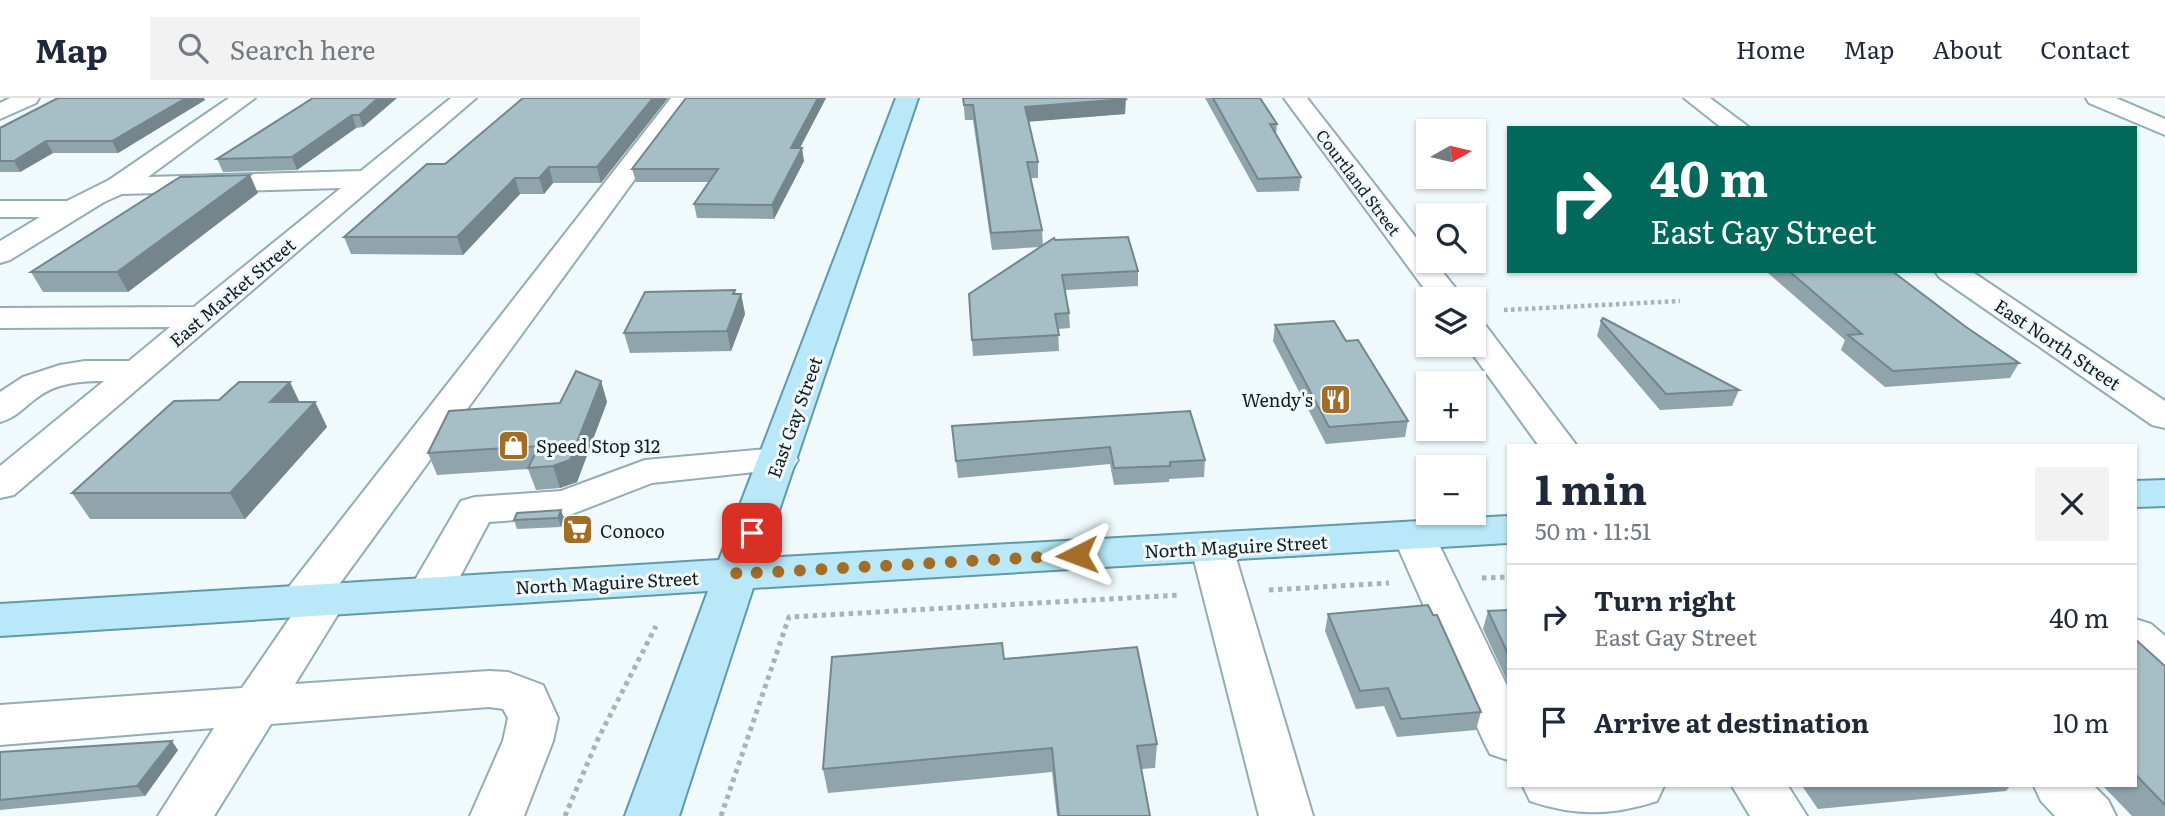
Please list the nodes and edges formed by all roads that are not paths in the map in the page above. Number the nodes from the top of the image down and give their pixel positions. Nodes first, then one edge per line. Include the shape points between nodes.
1 (28, 98) edge
2 (244, 98) edge
3 (465, 98) edge
4 (683, 98) edge
5 (907, 98) edge
6 (1295, 98) edge
7 (1695, 98) edge
8 (2097, 98) edge
9 (0, 112) edge
10 (1735, 126) edge
11 (2165, 128) edge
12 (366, 179) junction
13 (118, 186) junction
14 (0, 209) edge
15 (72, 209) junction
16 (0, 254) edge
17 (1953, 273) edge
18 (1439, 287) edge
19 (202, 317) junction
20 (0, 318) edge
21 (1486, 324) edge
22 (137, 371) junction
23 (0, 411) edge
24 (2165, 417) edge
25 (1557, 444) edge
26 (779, 460) junction
27 (0, 486) edge
28 (2165, 493) edge
29 (2137, 494) edge
30 (1507, 530) edge
31 (1414, 536) junction
32 (1212, 548) junction
33 (736, 574) junction
34 (430, 592) junction
35 (315, 599) junction
36 (0, 620) edge
37 (2137, 638) edge
38 (2165, 663) edge
39 (255, 706) junction
40 (0, 725) edge
41 (1507, 738) edge
42 (1551, 787) edge
43 (1635, 787) edge
44 (1759, 787) edge
45 (2061, 787) edge
46 (185, 816) edge
47 (497, 816) edge
48 (652, 816) edge
49 (1286, 816) edge
50 (1780, 816) edge
51 (2089, 816) edge

1 - 9 street
2 - 13 street
3 - 12 street, East Market Street
4 - 35 street
5 - 26 main road, East Gay Street
6 - 18 street, Courtland Street
7 - 10 street
8 - 11 street
12 - 13 street
12 - 19 street, East Market Street
13 - 15 street
14 - 15 street
15 - 16 street
17 - 24 street, East North Street
19 - 20 street
19 - 22 street, East Market Street
21 - 25 street
22 - 23 street via 56,375 32,385
22 - 27 street, East Market Street
26 - 33 main road, East Gay Street
26 - 34 street via 645,472 567,503 475,510
28 - 29 main road
30 - 31 main road, North Maguire Street
31 - 32 main road, North Maguire Street
31 - 41 street
32 - 33 main road, North Maguire Street
32 - 49 street
33 - 34 main road, North Maguire Street
33 - 48 main road, East Gay Street
34 - 35 main road, North Maguire Street
35 - 36 main road, North Maguire Street
35 - 39 street
37 - 38 street
39 - 40 street
39 - 46 street
39 - 47 street via 489,689 526,698 533,718 528,741
42 - 43 street via 1563,794 1599,798
44 - 50 street
45 - 51 street

